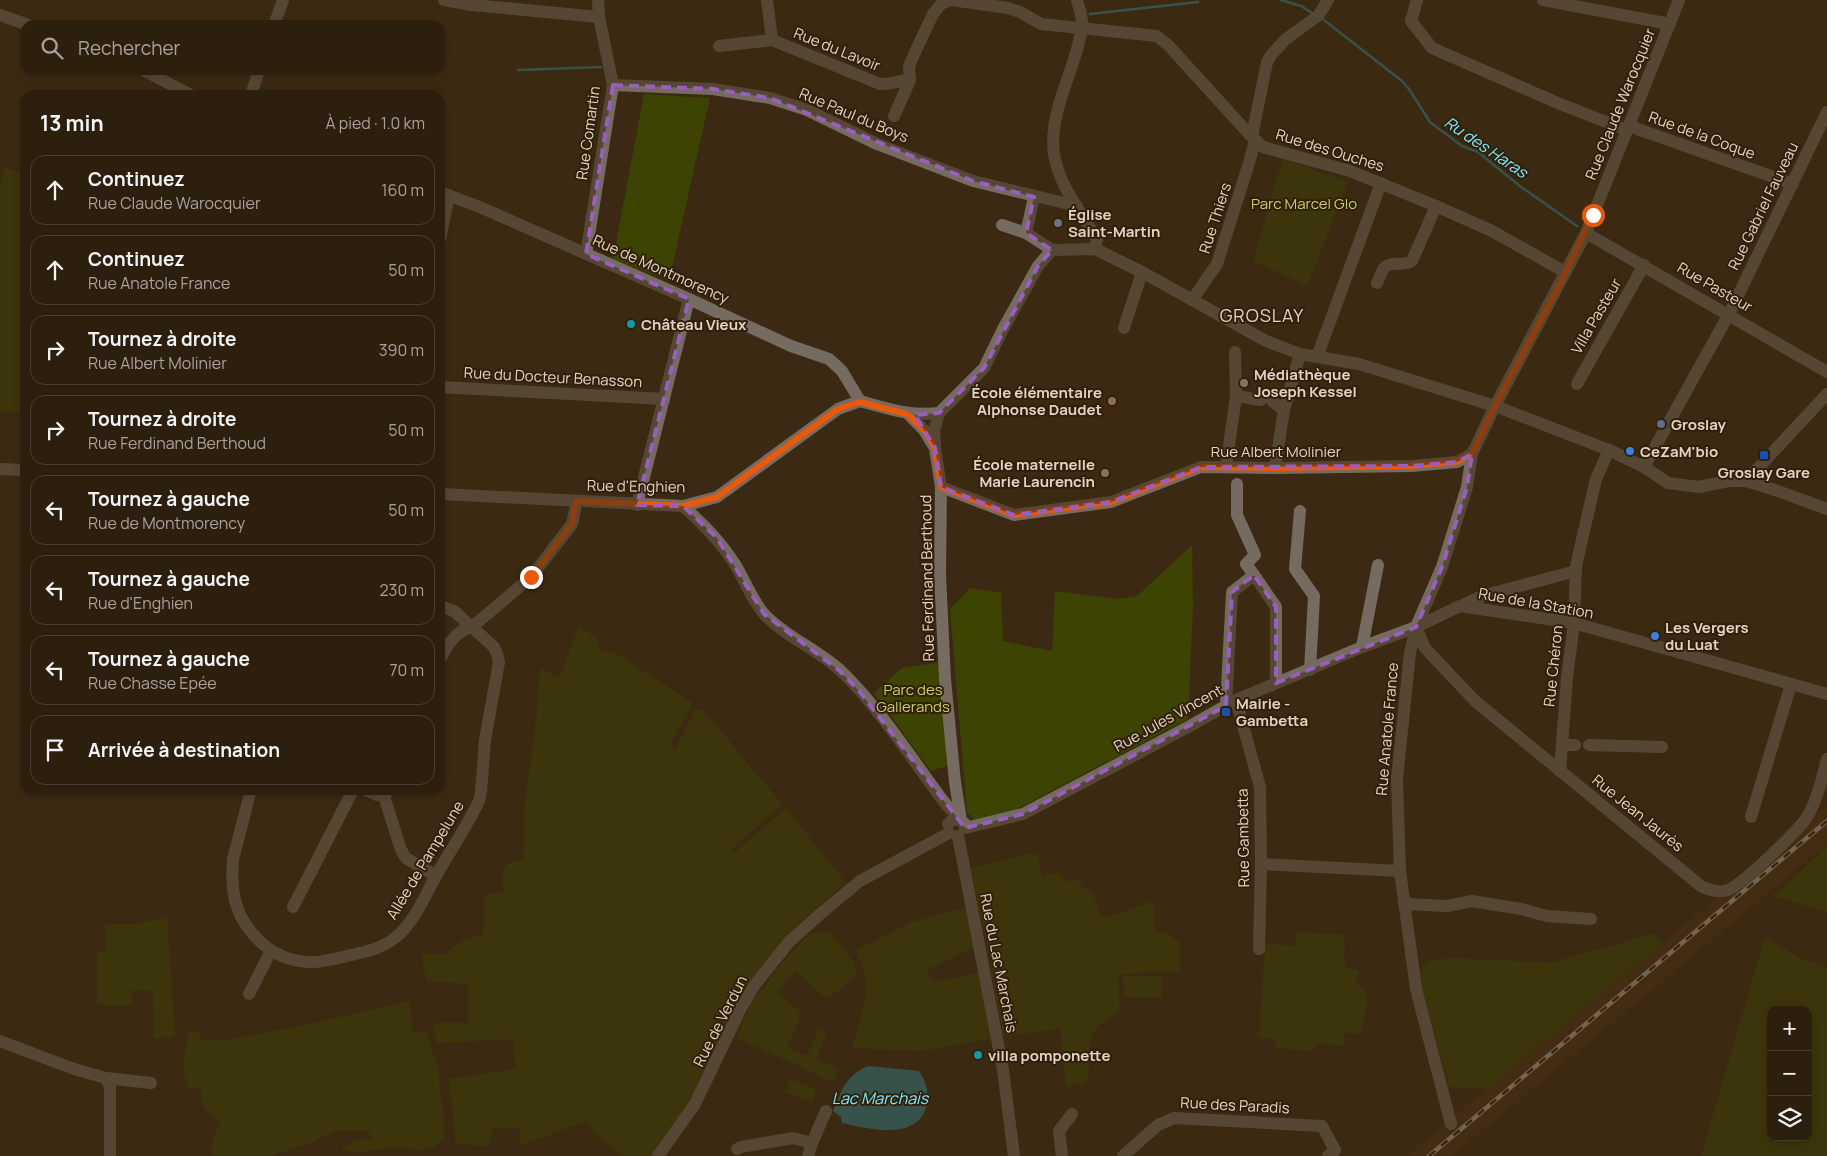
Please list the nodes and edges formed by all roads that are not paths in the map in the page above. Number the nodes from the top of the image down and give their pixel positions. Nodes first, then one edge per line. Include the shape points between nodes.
1 (283, 0) edge
2 (444, 0) edge
3 (598, 0) edge
4 (767, 0) edge
5 (1077, 0) edge
6 (1328, 0) edge
7 (1417, 0) edge
8 (1543, 0) edge
9 (1679, 0) edge
10 (0, 15) edge
11 (599, 16) junction
12 (276, 20) edge
13 (20, 22) edge
14 (1670, 24) junction
15 (1082, 27) junction
16 (772, 40) junction
17 (719, 46) dead end
18 (152, 75) edge
19 (257, 75) edge
20 (910, 80) junction
21 (613, 85) junction
22 (181, 90) edge
23 (253, 90) edge
24 (1827, 112) edge
25 (894, 116) dead end
26 (1628, 128) junction
27 (1252, 137) junction
28 (1381, 183) junction
29 (1793, 184) junction
30 (445, 193) edge
31 (1034, 197) junction
32 (1077, 206) junction
33 (1436, 206) junction
34 (1002, 225) dead end
35 (1586, 232) junction
36 (1026, 233) junction
37 (1094, 249) junction
38 (1052, 250) junction
39 (586, 254) junction
40 (1644, 266) junction
41 (1142, 272) junction
42 (1566, 272) junction
43 (1377, 283) dead end
44 (689, 299) junction
45 (1192, 300) junction
46 (1728, 314) junction
47 (1124, 328) dead end
48 (1235, 352) dead end
49 (1300, 354) junction
50 (1317, 357) junction
51 (1827, 372) edge
52 (1577, 384) dead end
53 (445, 387) edge
54 (1827, 394) edge
55 (1236, 396) junction
56 (664, 399) junction
57 (860, 402) junction
58 (1495, 406) junction
59 (1284, 410) junction
60 (907, 414) junction
61 (940, 414) junction
62 (935, 448) junction
63 (1609, 450) junction
64 (1472, 454) junction
65 (1226, 467) junction
66 (1644, 467) junction
67 (1274, 468) junction
68 (0, 469) edge
69 (20, 470) edge
70 (1746, 481) junction
71 (1237, 484) dead end
72 (941, 487) junction
73 (445, 494) edge
74 (576, 501) junction
75 (637, 505) junction
76 (683, 506) junction
77 (1827, 509) edge
78 (1300, 511) dead end
79 (1378, 565) dead end
80 (1576, 571) junction
81 (1254, 575) junction
82 (1460, 606) junction
83 (445, 608) edge
84 (1574, 624) junction
85 (472, 627) junction
86 (1416, 627) junction
87 (1362, 647) junction
88 (445, 650) edge
89 (1310, 670) junction
90 (1276, 683) junction
91 (1791, 684) junction
92 (1827, 694) edge
93 (1231, 703) junction
94 (1589, 745) dead end
95 (1662, 747) dead end
96 (1827, 759) edge
97 (1560, 771) junction
98 (954, 782) junction
99 (250, 795) edge
100 (350, 795) edge
101 (387, 795) edge
102 (950, 809) junction
103 (1751, 816) dead end
104 (956, 828) junction
105 (1261, 864) junction
106 (1400, 871) junction
107 (436, 876) junction
108 (1404, 904) junction
109 (293, 907) dead end
110 (1591, 920) dead end
111 (1260, 949) dead end
112 (271, 951) junction
113 (249, 994) dead end
114 (0, 1041) edge
115 (106, 1078) junction
116 (151, 1083) dead end
117 (826, 1111) dead end
118 (1072, 1114) dead end
119 (1451, 1124) dead end
120 (812, 1143) junction
121 (736, 1149) dead end
122 (1130, 1153) edge
123 (110, 1156) edge
124 (658, 1156) edge
125 (808, 1156) edge
126 (1014, 1156) edge
127 (1062, 1156) edge
128 (1328, 1156) edge

1 - 12 street
2 - 11 street
3 - 11 street, Rue Comartin
4 - 16 street, Rue du Lavoir
5 - 15 street
6 - 27 street, Rue Thiers via 1319,15 1286,38 1271,55
7 - 26 street, Rue de la Coque via 1411,21 1432,48 1560,104
8 - 14 street
9 - 14 street, Rue Claude Warocquier
10 - 13 street
11 - 21 street, Rue Comartin
14 - 26 street, Rue Claude Warocquier
15 - 20 street via 1041,24 1008,8 951,0 941,4 933,14 911,60
15 - 27 street, Rue des Ouches via 1147,34 1162,39
15 - 32 street via 1060,102 1054,136 1054,154 1060,174
16 - 17 street
16 - 20 street, Rue du Lavoir via 880,84
18 - 22 street
19 - 23 street
20 - 25 street
21 - 31 street, Rue Paul du Boys via 713,89 770,98 808,110 877,144 973,181
21 - 39 street, Rue Comartin
24 - 29 street, Rue Gabriel Fauveau
26 - 29 street, Rue de la Coque
26 - 35 street, Rue Claude Warocquier
27 - 28 street, Rue des Ouches via 1263,146 1336,166
27 - 45 street, Rue Thiers via 1249,163 1217,264
28 - 33 street, Rue des Ouches
28 - 50 street
29 - 46 street, Rue Gabriel Fauveau
30 - 39 street, Rue de Montmorency
31 - 32 street, Rue Paul du Boys
31 - 36 street
32 - 37 street via 1097,240
33 - 42 street, Rue des Ouches
33 - 43 street via 1412,260 1408,264 1387,266
34 - 36 street
35 - 40 street, Rue Pasteur
35 - 42 street, Rue Claude Warocquier
36 - 38 street
37 - 38 street
37 - 41 street
38 - 61 street via 1038,266 984,368
39 - 44 street, Rue de Montmorency
40 - 46 street, Rue Pasteur
40 - 52 street, Villa Pasteur
41 - 45 street
41 - 47 street
42 - 58 street, Rue Claude Warocquier
44 - 56 street
44 - 57 street, Rue de Montmorency via 791,346 829,359 842,371
45 - 49 street via 1266,341
46 - 51 street, Rue Pasteur
46 - 66 street, Rue Gabriel Fauveau
48 - 55 street
49 - 50 street
49 - 59 street
50 - 58 street via 1359,364
53 - 56 street, Rue du Docteur Benasson
54 - 70 street
55 - 59 street via 1266,401
55 - 65 street
56 - 75 street
57 - 60 street
57 - 76 street, Rue d'Enghien via 838,409 717,497
58 - 63 street
58 - 64 street, Rue Anatole France
59 - 67 street
60 - 61 street
60 - 62 street, Rue Ferdinand Berthoud via 924,430
61 - 62 street via 934,430
62 - 72 street, Rue Ferdinand Berthoud
63 - 66 street
63 - 80 street, Rue Chéron via 1596,479
64 - 67 street, Rue Albert Molinier via 1456,462 1412,466
64 - 86 street, Rue Anatole France via 1467,487 1442,567
65 - 67 street, Rue Albert Molinier
65 - 72 street, Rue Albert Molinier via 1201,467 1111,502 1014,515
66 - 70 street via 1668,482 1699,487
68 - 69 street
70 - 77 street
71 - 81 street via 1237,515 1255,555 1246,564
72 - 98 street, Rue Ferdinand Berthoud via 941,584
73 - 74 street, Rue d'Enghien
74 - 75 street, Rue d'Enghien
74 - 85 street via 572,524 531,577
75 - 76 street, Rue d'Enghien
76 - 102 street via 717,538 764,614 840,671 883,718
78 - 89 street via 1295,569 1314,596
79 - 87 street
80 - 82 street via 1482,596
80 - 84 street, Rue Chéron
81 - 90 street via 1276,607
81 - 93 street, Rue Gambetta via 1232,592
82 - 84 street, Rue de la Station
82 - 86 street, Rue de la Station
83 - 85 street, Allée de Pampelune
84 - 91 street, Rue de la Station
84 - 97 street, Rue Chéron via 1568,745
85 - 88 street via 464,629
85 - 107 street, Allée de Pampelune via 494,647 499,662 485,740 481,792 474,812
86 - 87 street, Rue Jules Vincent
86 - 97 street, Rue Jean Jaurès via 1425,648 1475,701
86 - 106 street, Rue Anatole France via 1410,653 1397,779
87 - 89 street, Rue Jules Vincent
89 - 90 street, Rue Jules Vincent
90 - 93 street, Rue Jules Vincent
91 - 92 street, Rue de la Station
91 - 103 street
93 - 104 street, Rue Jules Vincent via 1023,814
93 - 105 street, Rue Gambetta via 1260,788
94 - 95 street
96 - 97 street, Rue Jean Jaurès via 1815,802 1796,832 1742,881 1722,891 1702,887
98 - 102 street, Rue Ferdinand Berthoud
98 - 104 street, Rue Ferdinand Berthoud
99 - 112 street, Allée de Pampelune via 234,859 234,895 246,926
100 - 109 street
101 - 107 street via 401,850 406,858
102 - 104 street, Rue Ferdinand Berthoud
104 - 124 street, Rue de Verdun via 860,881 789,942 754,986 695,1104
104 - 126 street, Rue du Lac Marchais via 1003,1070
105 - 106 street
105 - 111 street, Rue Gambetta
106 - 108 street, Rue Anatole France
107 - 112 street, Allée de Pampelune via 407,928 381,947 310,962 295,961
108 - 110 street via 1447,906 1472,901 1521,908 1547,916
108 - 119 street, Rue Anatole France via 1416,989
112 - 113 street
114 - 115 street
115 - 116 street
115 - 123 street via 110,1086
117 - 120 street
118 - 127 street via 1059,1131
120 - 121 street via 793,1138
120 - 125 street
122 - 128 street, Rue des Paradis via 1158,1125 1174,1118 1322,1126 1335,1150

